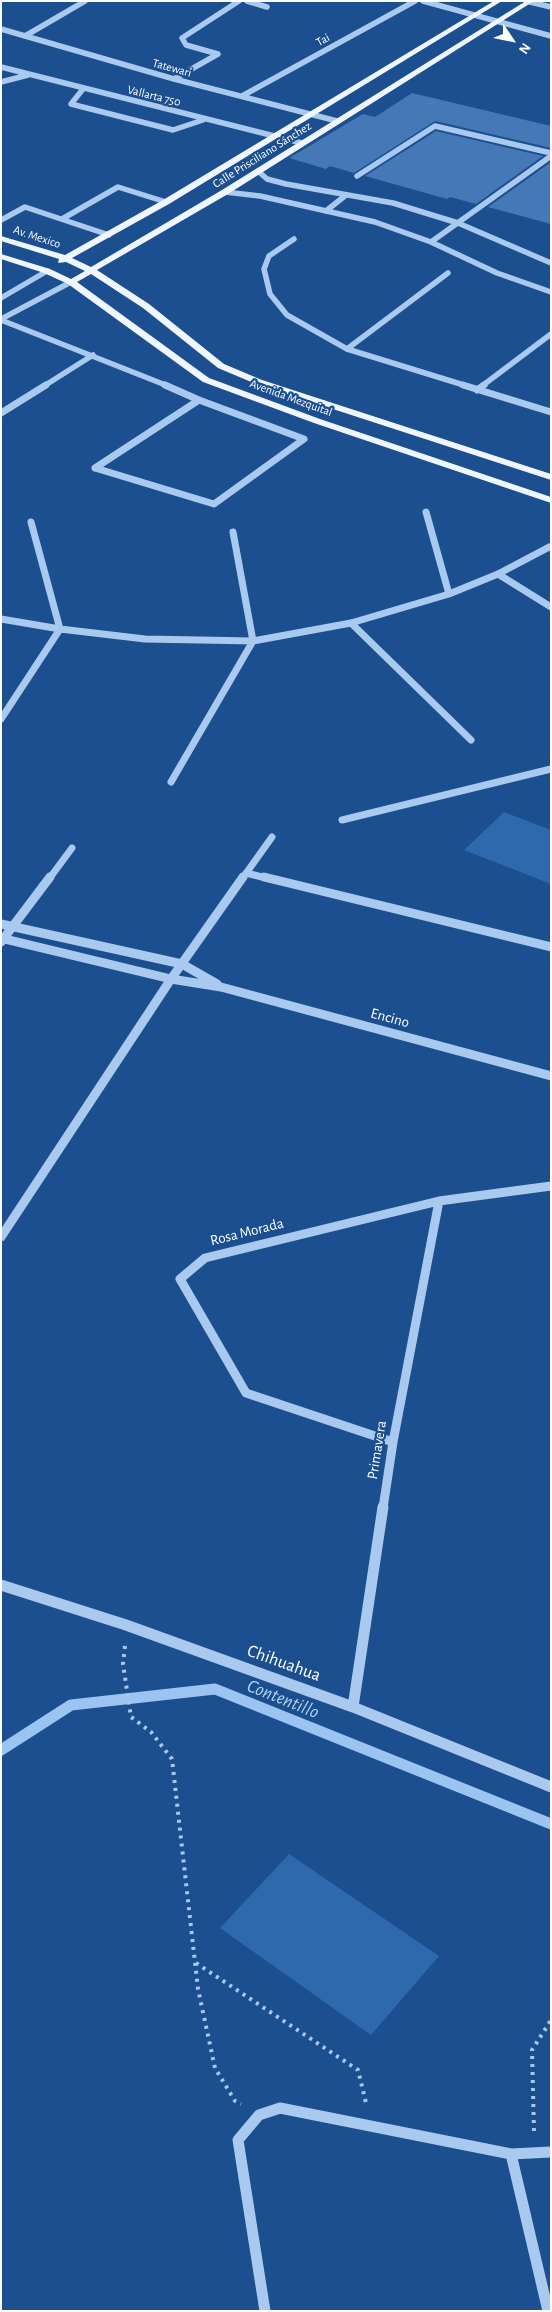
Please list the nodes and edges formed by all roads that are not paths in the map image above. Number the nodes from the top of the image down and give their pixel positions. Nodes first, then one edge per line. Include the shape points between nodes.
1 (85, 1) edge
2 (239, 1) edge
3 (247, 1) edge
4 (415, 1) edge
5 (423, 1) edge
6 (499, 1) edge
7 (530, 2) edge
8 (267, 7) dead end
9 (551, 7) edge
10 (478, 14) junction
11 (500, 21) junction
12 (1, 30) edge
13 (551, 31) edge
14 (548, 35) edge
15 (25, 36) junction
16 (1, 67) edge
17 (30, 74) junction
18 (174, 79) junction
19 (1, 82) edge
20 (83, 89) junction
21 (242, 96) junction
22 (312, 114) junction
23 (204, 120) junction
24 (338, 121) junction
25 (274, 136) junction
26 (302, 143) junction
27 (551, 154) edge
28 (258, 171) junction
29 (356, 176) dead end
30 (225, 192) junction
31 (346, 195) junction
32 (166, 202) junction
33 (326, 210) junction
34 (62, 219) junction
35 (1, 220) edge
36 (458, 223) junction
37 (109, 235) junction
38 (1, 238) edge
39 (294, 238) dead end
40 (431, 242) junction
41 (1, 256) edge
42 (65, 258) junction
43 (551, 263) edge
44 (47, 271) junction
45 (92, 272) junction
46 (448, 273) dead end
47 (71, 282) junction
48 (551, 292) edge
49 (1, 298) edge
50 (1, 320) edge
51 (551, 334) edge
52 (347, 349) junction
53 (93, 355) junction
54 (477, 390) junction
55 (199, 400) junction
56 (551, 412) edge
57 (1, 413) edge
58 (551, 477) edge
59 (551, 500) edge
60 (426, 512) dead end
61 (31, 522) dead end
62 (233, 532) dead end
63 (551, 546) edge
64 (498, 574) junction
65 (449, 594) junction
66 (551, 607) edge
67 (1, 618) edge
68 (351, 623) junction
69 (60, 629) junction
70 (253, 641) junction
71 (1, 719) edge
72 (472, 740) dead end
73 (551, 768) edge
74 (170, 782) dead end
75 (342, 820) dead end
76 (272, 837) dead end
77 (72, 848) dead end
78 (246, 873) junction
79 (1, 924) edge
80 (15, 926) junction
81 (2, 940) edge
82 (551, 947) edge
83 (182, 964) junction
84 (171, 980) junction
85 (221, 987) junction
86 (551, 1076) edge
87 (551, 1186) edge
88 (439, 1201) junction
89 (1, 1237) edge
90 (393, 1442) junction
91 (1, 1585) edge
92 (353, 1707) junction
93 (551, 1787) edge
94 (551, 2152) edge
95 (511, 2154) junction
96 (266, 2311) edge
97 (548, 2311) edge

1 - 15 street
2 - 18 street via 182,38 186,45 218,54
3 - 8 street
4 - 21 street, Tai
5 - 10 street
6 - 10 main road, Calle Prisciliano Sánchez
7 - 9 street
7 - 11 main road, Calle Prisciliano Sánchez
10 - 11 street
10 - 22 main road, Calle Prisciliano Sánchez
11 - 14 street
11 - 24 main road, Calle Prisciliano Sánchez
12 - 15 street, Tatewari
13 - 14 street
15 - 18 street, Tatewari
16 - 17 street, Vallarta 750
17 - 19 street
17 - 20 street, Vallarta 750
18 - 21 street, Tatewari
20 - 23 street, Vallarta 750
20 - 23 street via 71,104 173,130
21 - 22 street, Tatewari
22 - 24 street, Tatewari
22 - 25 main road, Calle Prisciliano Sánchez
23 - 25 street, Vallarta 750
24 - 26 main road, Calle Prisciliano Sánchez
25 - 26 street, Vallarta 750
25 - 32 main road, Calle Prisciliano Sánchez
26 - 28 main road, Calle Prisciliano Sánchez
27 - 29 street via 435,126
27 - 36 street
28 - 30 main road, Calle Prisciliano Sánchez
28 - 31 street via 267,179
30 - 33 street
30 - 45 main road, Calle Prisciliano Sánchez
31 - 33 street
31 - 36 street via 394,203
32 - 34 street via 118,187
32 - 37 main road, Calle Prisciliano Sánchez
33 - 40 street via 376,222
34 - 35 street via 25,207
34 - 37 street
36 - 40 street
36 - 43 street
37 - 42 main road, Calle Prisciliano Sánchez
38 - 42 main road, Av. Mexico
39 - 52 street via 269,256 264,270 270,294 287,315
40 - 48 street via 496,273
41 - 44 main road, Av. Mexico
42 - 44 main road, Calle Prisciliano Sánchez
42 - 45 main road, Avenida Mezquital
44 - 47 main road, Avenida Mezquital
44 - 49 street, Calle Prisciliano Sánchez
45 - 47 main road, Calle Prisciliano Sánchez
45 - 58 main road, Avenida Mezquital via 146,306 221,366 268,385
46 - 52 street
47 - 50 street, Calle Prisciliano Sánchez
47 - 59 main road, Avenida Mezquital via 206,380 317,422
50 - 53 street
51 - 54 street
52 - 54 street
53 - 55 street
53 - 57 street
54 - 56 street
55 - 55 street via 304,438 214,504 96,468
60 - 65 street
61 - 69 street
62 - 70 street
63 - 64 street
64 - 65 street
64 - 66 street
65 - 68 street
67 - 69 street
68 - 70 street
68 - 72 street
69 - 70 street via 144,638
69 - 71 street
70 - 74 street
73 - 75 street
76 - 78 street
77 - 80 street
78 - 82 street
78 - 83 street
79 - 80 street
80 - 81 street
80 - 83 street
81 - 84 street
83 - 84 street
83 - 85 street
84 - 85 street
84 - 89 street
85 - 86 street, Encino
87 - 88 street, Rosa Morada
88 - 90 street, Primavera
88 - 90 street, Rosa Morada via 205,1258 180,1279 246,1393
90 - 92 street, Primavera
91 - 92 street, Chihuahua via 126,1625
92 - 93 street, Chihuahua
94 - 95 street
95 - 96 street via 280,2108 259,2115 238,2140
95 - 97 street

